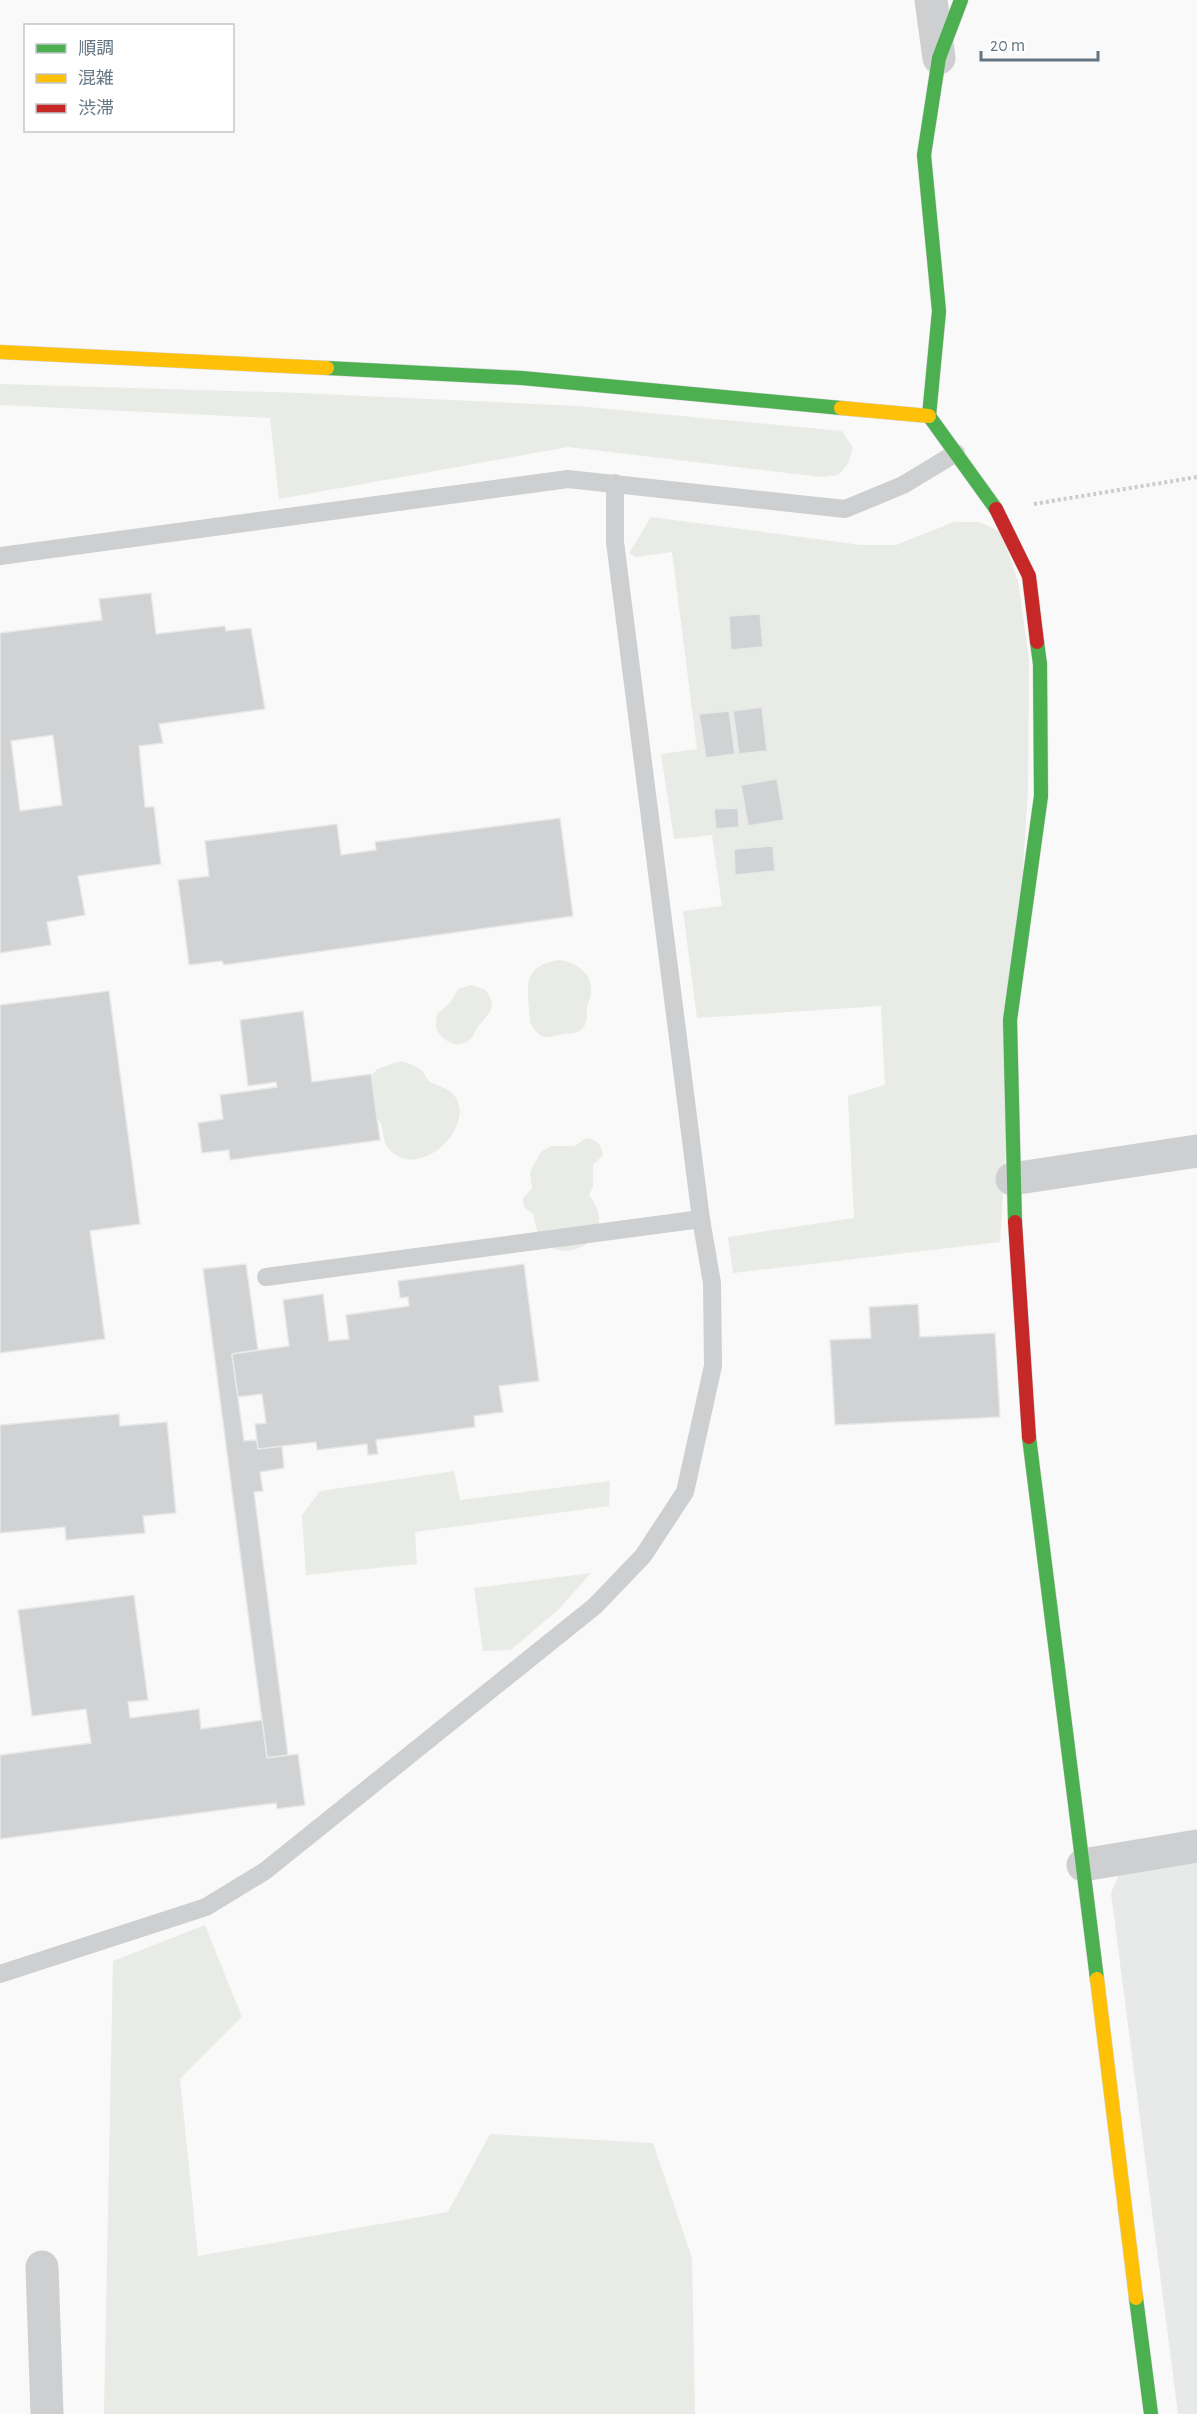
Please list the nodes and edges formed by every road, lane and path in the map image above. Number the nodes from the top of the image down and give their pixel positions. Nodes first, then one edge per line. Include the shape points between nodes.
1 (931, 0) edge
2 (961, 0) edge
3 (939, 58) junction
4 (0, 352) edge
5 (929, 416) junction
6 (956, 453) junction
7 (1197, 477) edge
8 (615, 483) junction
9 (998, 510) junction
10 (0, 556) edge
11 (1197, 1151) edge
12 (1012, 1179) junction
13 (701, 1219) junction
14 (266, 1278) dead end
15 (1197, 1846) edge
16 (1083, 1865) junction
17 (0, 1974) edge
18 (42, 2267) dead end
19 (47, 2414) edge
20 (1151, 2414) edge

1 - 3 street
2 - 3 street
3 - 5 street via 924,155 939,311
4 - 5 street via 522,378
5 - 6 street
6 - 8 lane via 903,485 845,509
6 - 9 street
7 - 9 path
8 - 10 lane via 568,479
8 - 13 lane via 615,542
9 - 12 street via 1029,576 1040,664 1041,796 1010,1020
11 - 12 street
12 - 16 street via 1028,1432
13 - 14 lane
13 - 17 lane via 712,1283 713,1366 685,1492 643,1556 595,1606 266,1871 206,1907
15 - 16 street
16 - 20 street
18 - 19 street

